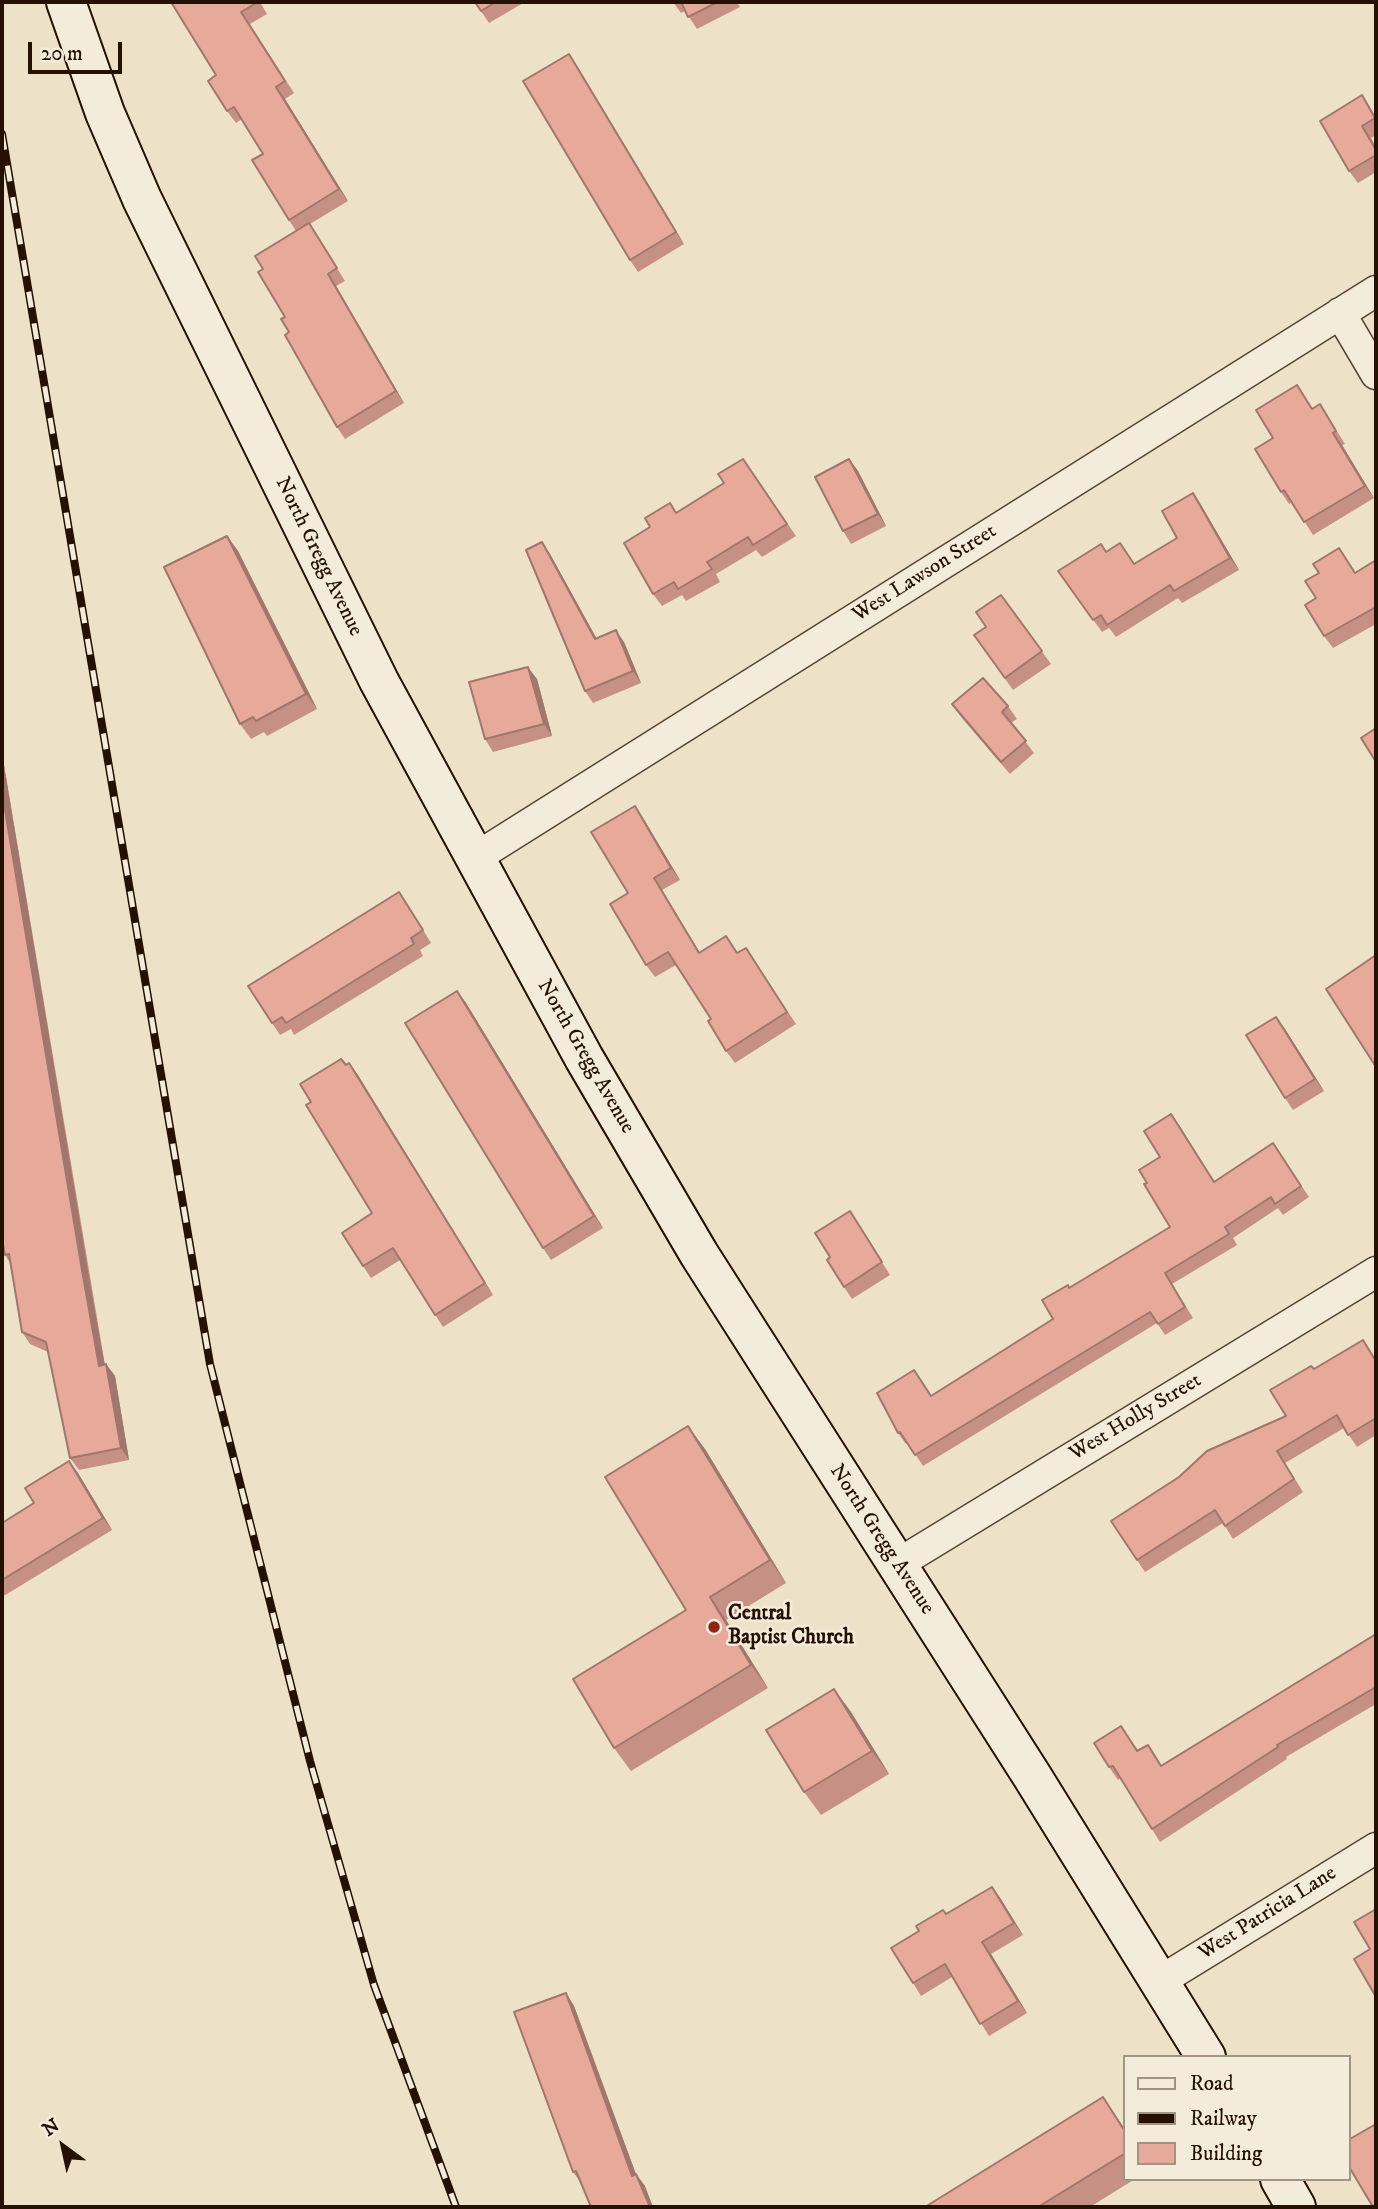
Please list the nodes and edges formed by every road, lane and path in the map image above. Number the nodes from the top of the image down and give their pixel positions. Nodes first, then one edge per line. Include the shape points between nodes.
1 (66, 2) edge
2 (1376, 291) edge
3 (1340, 313) junction
4 (1376, 374) edge
5 (475, 858) junction
6 (1376, 1272) edge
7 (897, 1565) junction
8 (1376, 1848) edge
9 (1160, 1981) junction
10 (1205, 2055) edge
11 (1281, 2181) edge
12 (1296, 2207) edge

1 - 5 main road, North Gregg Avenue via 105,113 142,199 379,681
2 - 3 street, West Lawson Street
3 - 4 street
3 - 5 street, West Lawson Street
5 - 7 main road, North Gregg Avenue via 584,1058 699,1254
6 - 7 street, West Holly Street
7 - 9 main road, North Gregg Avenue
8 - 9 street, West Patricia Lane
9 - 10 main road, North Gregg Avenue
11 - 12 main road

